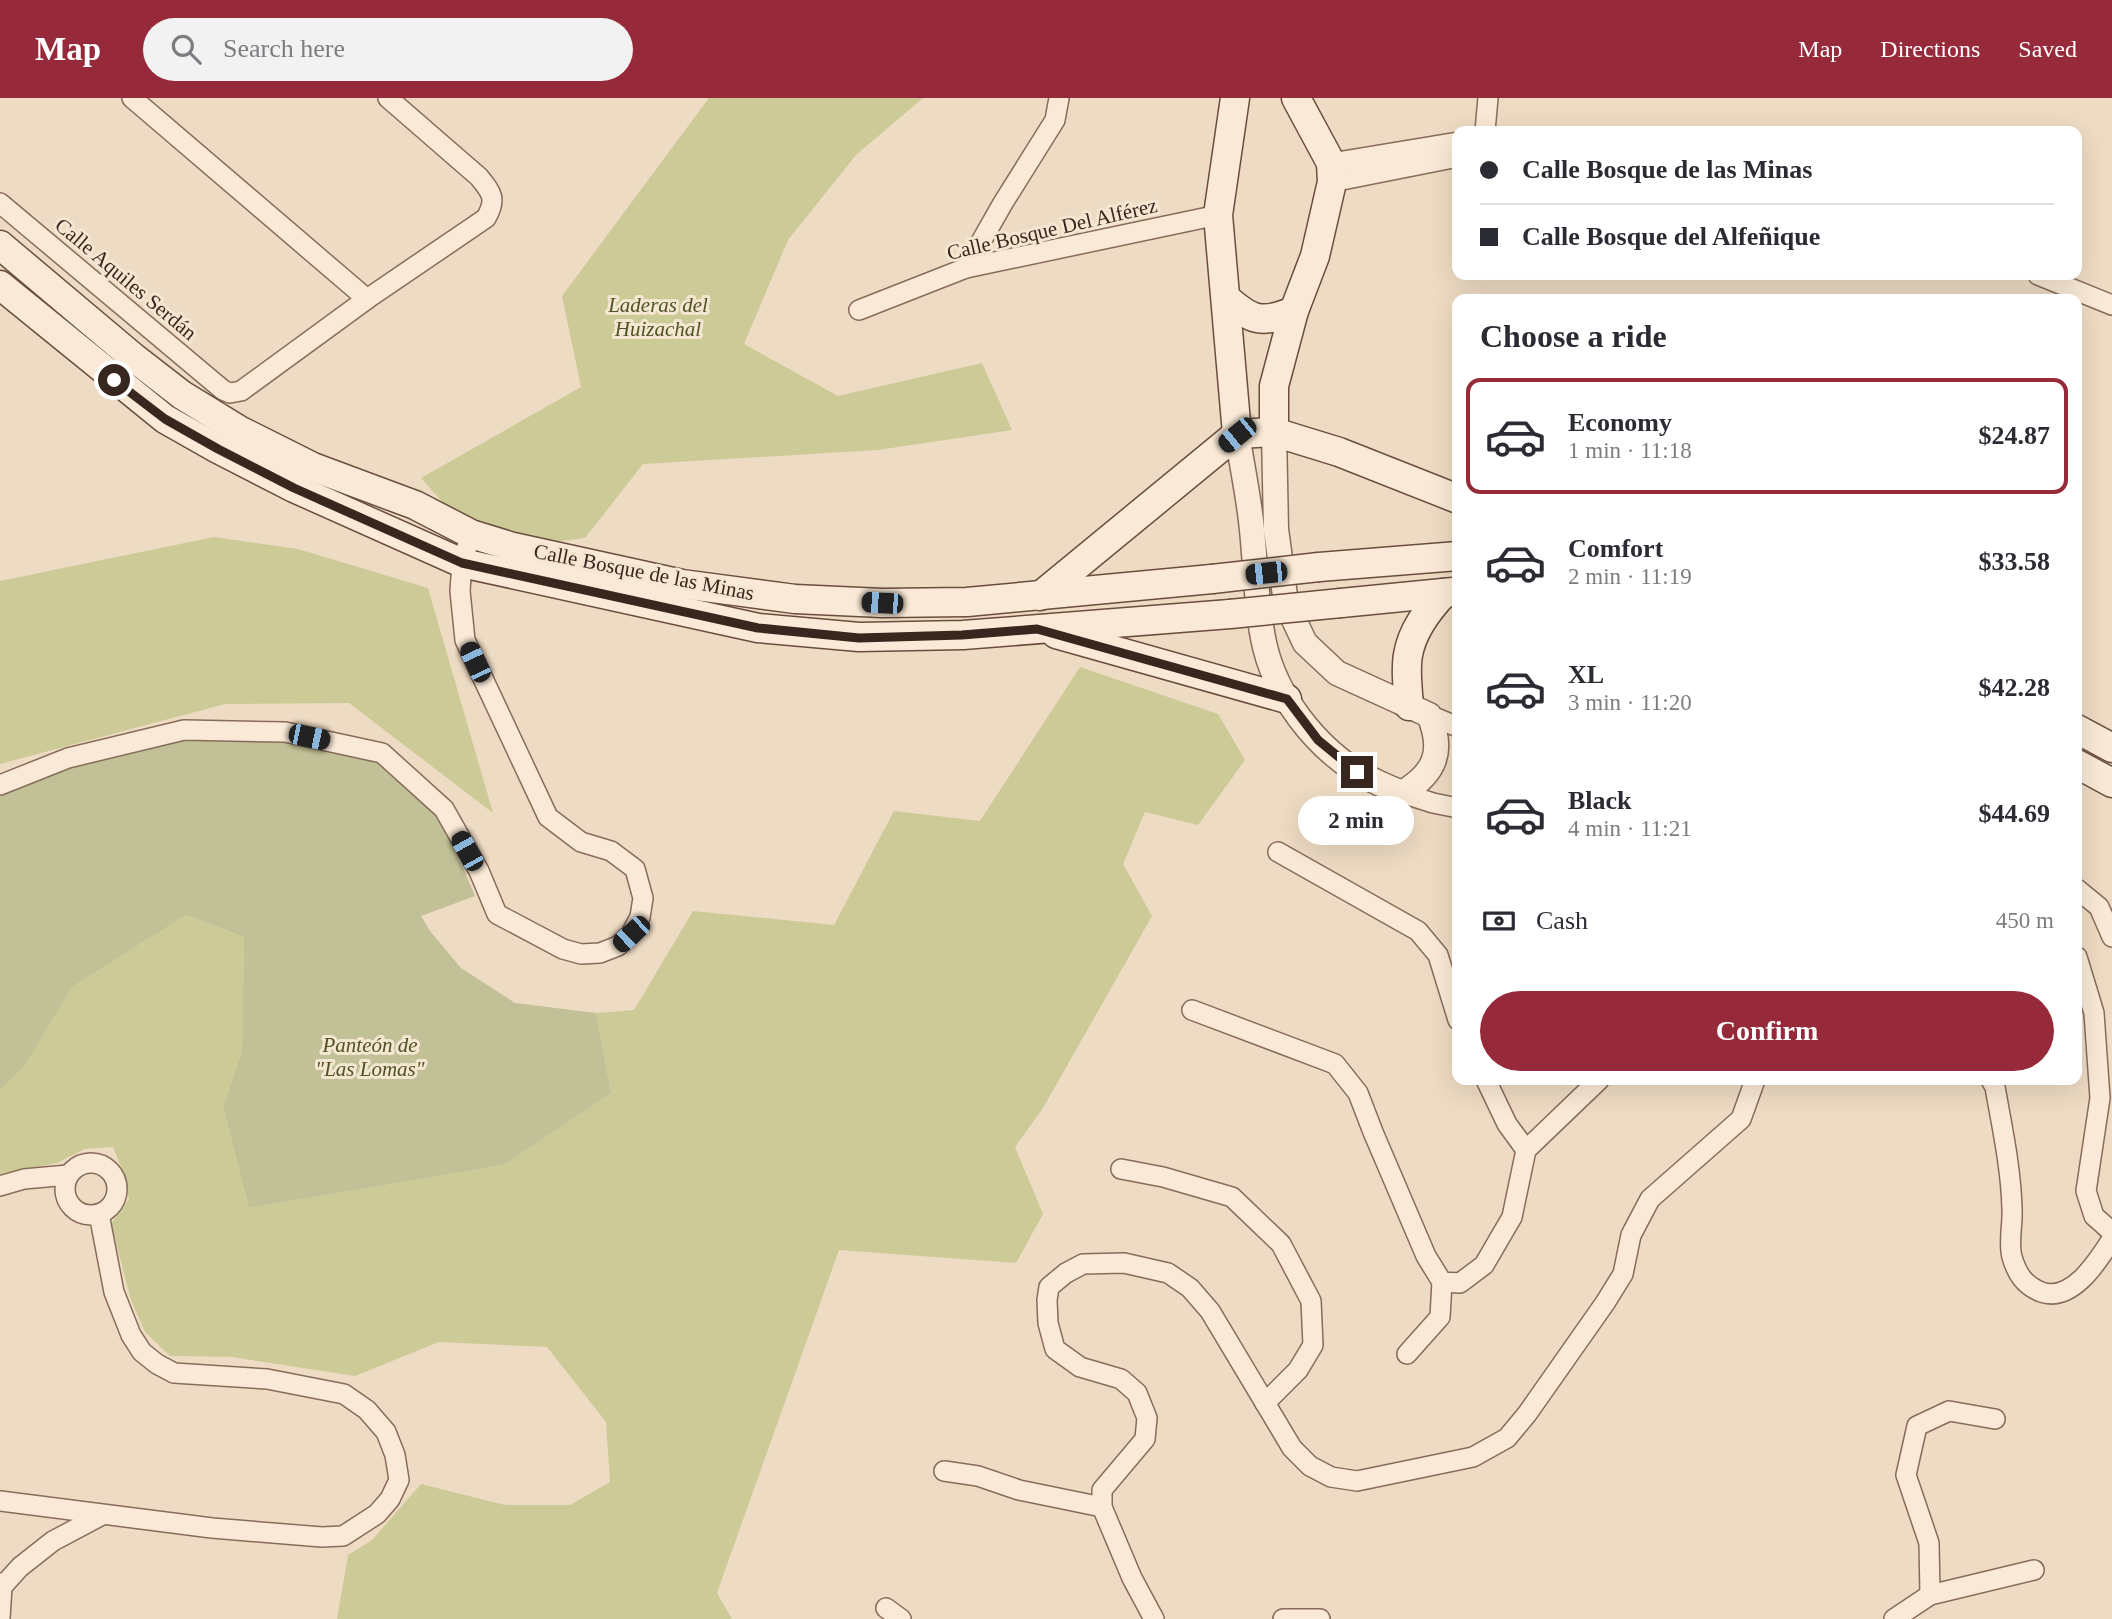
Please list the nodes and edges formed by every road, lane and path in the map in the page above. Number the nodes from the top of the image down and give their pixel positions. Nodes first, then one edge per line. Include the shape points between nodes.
1 (132, 98) edge
2 (388, 98) edge
3 (1059, 98) edge
4 (1235, 98) edge
5 (1296, 98) edge
6 (1488, 98) edge
7 (1485, 126) edge
8 (1452, 143) edge
9 (1452, 158) edge
10 (1331, 173) junction
11 (0, 203) edge
12 (1218, 215) junction
13 (0, 245) edge
14 (966, 268) junction
15 (2051, 280) edge
16 (0, 285) edge
17 (1226, 298) junction
18 (367, 299) junction
19 (2112, 304) edge
20 (859, 310) dead end
21 (1294, 311) junction
22 (1274, 432) junction
23 (1237, 435) junction
24 (1452, 497) edge
25 (471, 534) junction
26 (1452, 556) edge
27 (462, 563) junction
28 (1451, 592) edge
29 (1040, 596) junction
30 (1037, 629) junction
31 (1287, 699) junction
32 (1419, 711) junction
33 (1452, 725) edge
34 (2082, 732) edge
35 (2112, 748) edge
36 (2082, 767) edge
37 (2112, 783) edge
38 (0, 785) edge
39 (1402, 793) junction
40 (1452, 807) edge
41 (1278, 852) dead end
42 (2082, 893) edge
43 (2112, 937) edge
44 (2082, 973) edge
45 (1452, 983) edge
46 (1192, 1010) dead end
47 (1488, 1085) edge
48 (1594, 1085) edge
49 (1753, 1085) edge
50 (1994, 1085) edge
51 (2104, 1124) edge
52 (1526, 1150) junction
53 (1121, 1169) dead end
54 (68, 1175) junction
55 (0, 1185) edge
56 (99, 1213) junction
57 (2112, 1232) edge
58 (2112, 1239) edge
59 (1451, 1283) junction
60 (1407, 1354) dead end
61 (1265, 1403) junction
62 (1995, 1419) dead end
63 (944, 1471) dead end
64 (0, 1501) edge
65 (1102, 1507) junction
66 (102, 1515) junction
67 (2034, 1570) dead end
68 (1930, 1595) junction
69 (1, 1597) edge
70 (1154, 1619) edge
71 (1283, 1619) edge
72 (1320, 1619) edge
73 (1894, 1619) edge

1 - 18 street
2 - 18 street via 479,177 490,191 493,207 486,218
3 - 14 street via 1055,120
4 - 12 main road
5 - 10 main road
6 - 7 street
8 - 10 street
9 - 10 street
10 - 21 main road via 1315,256
11 - 18 street, Calle Aquiles Serdán via 230,393 241,391
12 - 14 street, Calle Bosque Del Alférez
12 - 17 main road
13 - 25 main road, Calle Bosque de las Minas via 133,357 239,430 313,467 415,505
14 - 20 street, Calle Bosque Del Alférez
15 - 19 street
16 - 27 main road, Calle Bosque de las Minas via 165,419 294,488
17 - 21 main road via 1255,318 1273,319
17 - 23 main road
21 - 22 main road via 1274,386
22 - 23 main road
22 - 24 main road
22 - 32 street via 1276,529 1286,603 1305,643 1337,673
23 - 29 main road
23 - 31 street via 1265,649
25 - 27 street
25 - 29 main road, Calle Bosque de las Minas via 682,584 795,599 882,603
26 - 29 main road, Calle Bosque de las Minas, bridge
27 - 30 main road, Calle Bosque de las Minas via 758,628 859,638
27 - 38 street via 465,640 548,817 581,842 611,851 635,869 643,898 640,917 618,946 600,954 581,954 497,915 479,871 444,809 382,752 285,732 184,730 68,758
28 - 30 main road, Calle Bosque de las Minas, bridge
28 - 32 main road via 1427,611 1407,657
30 - 31 main road
31 - 39 street via 1334,755 1357,772
32 - 33 street
32 - 39 street via 1436,733 1437,751 1431,769
34 - 35 main road
36 - 37 main road
39 - 40 street
41 - 45 street via 1418,932 1438,955
42 - 43 street via 2099,907
44 - 51 street via 2094,1013
46 - 59 street via 1335,1064 1358,1093 1426,1256
47 - 52 street via 1507,1125
48 - 52 street
49 - 61 street via 1741,1119 1650,1199 1631,1236 1623,1274 1507,1438 1472,1457 1357,1481 1331,1477 1310,1466 1292,1448
50 - 58 street via 2012,1208 2011,1253 2019,1276 2031,1288 2049,1295 2066,1290 2085,1276
51 - 57 street via 2086,1191 2094,1216
52 - 59 street via 1512,1217 1484,1265
53 - 61 street via 1232,1197 1281,1244 1311,1301 1313,1345 1298,1370
54 - 55 street
54 - 56 street via 66,1196 73,1208 85,1214
54 - 56 street via 86,1163 107,1168 117,1188 115,1199
56 - 66 street via 114,1292 142,1352 174,1373 267,1379 344,1394 367,1410 386,1432 399,1480 377,1514 343,1536 322,1538
59 - 60 street via 1440,1317
61 - 65 street via 1210,1311 1190,1287 1167,1273 1124,1263 1083,1264 1066,1273 1049,1287 1047,1300 1055,1349 1080,1367 1121,1380 1137,1393 1147,1418 1145,1439 1102,1490
62 - 68 street via 1949,1411 1917,1426 1906,1475 1929,1543
63 - 65 street
64 - 66 street
65 - 70 street
66 - 69 street via 53,1541 20,1567
67 - 68 street
68 - 73 street
71 - 72 street

